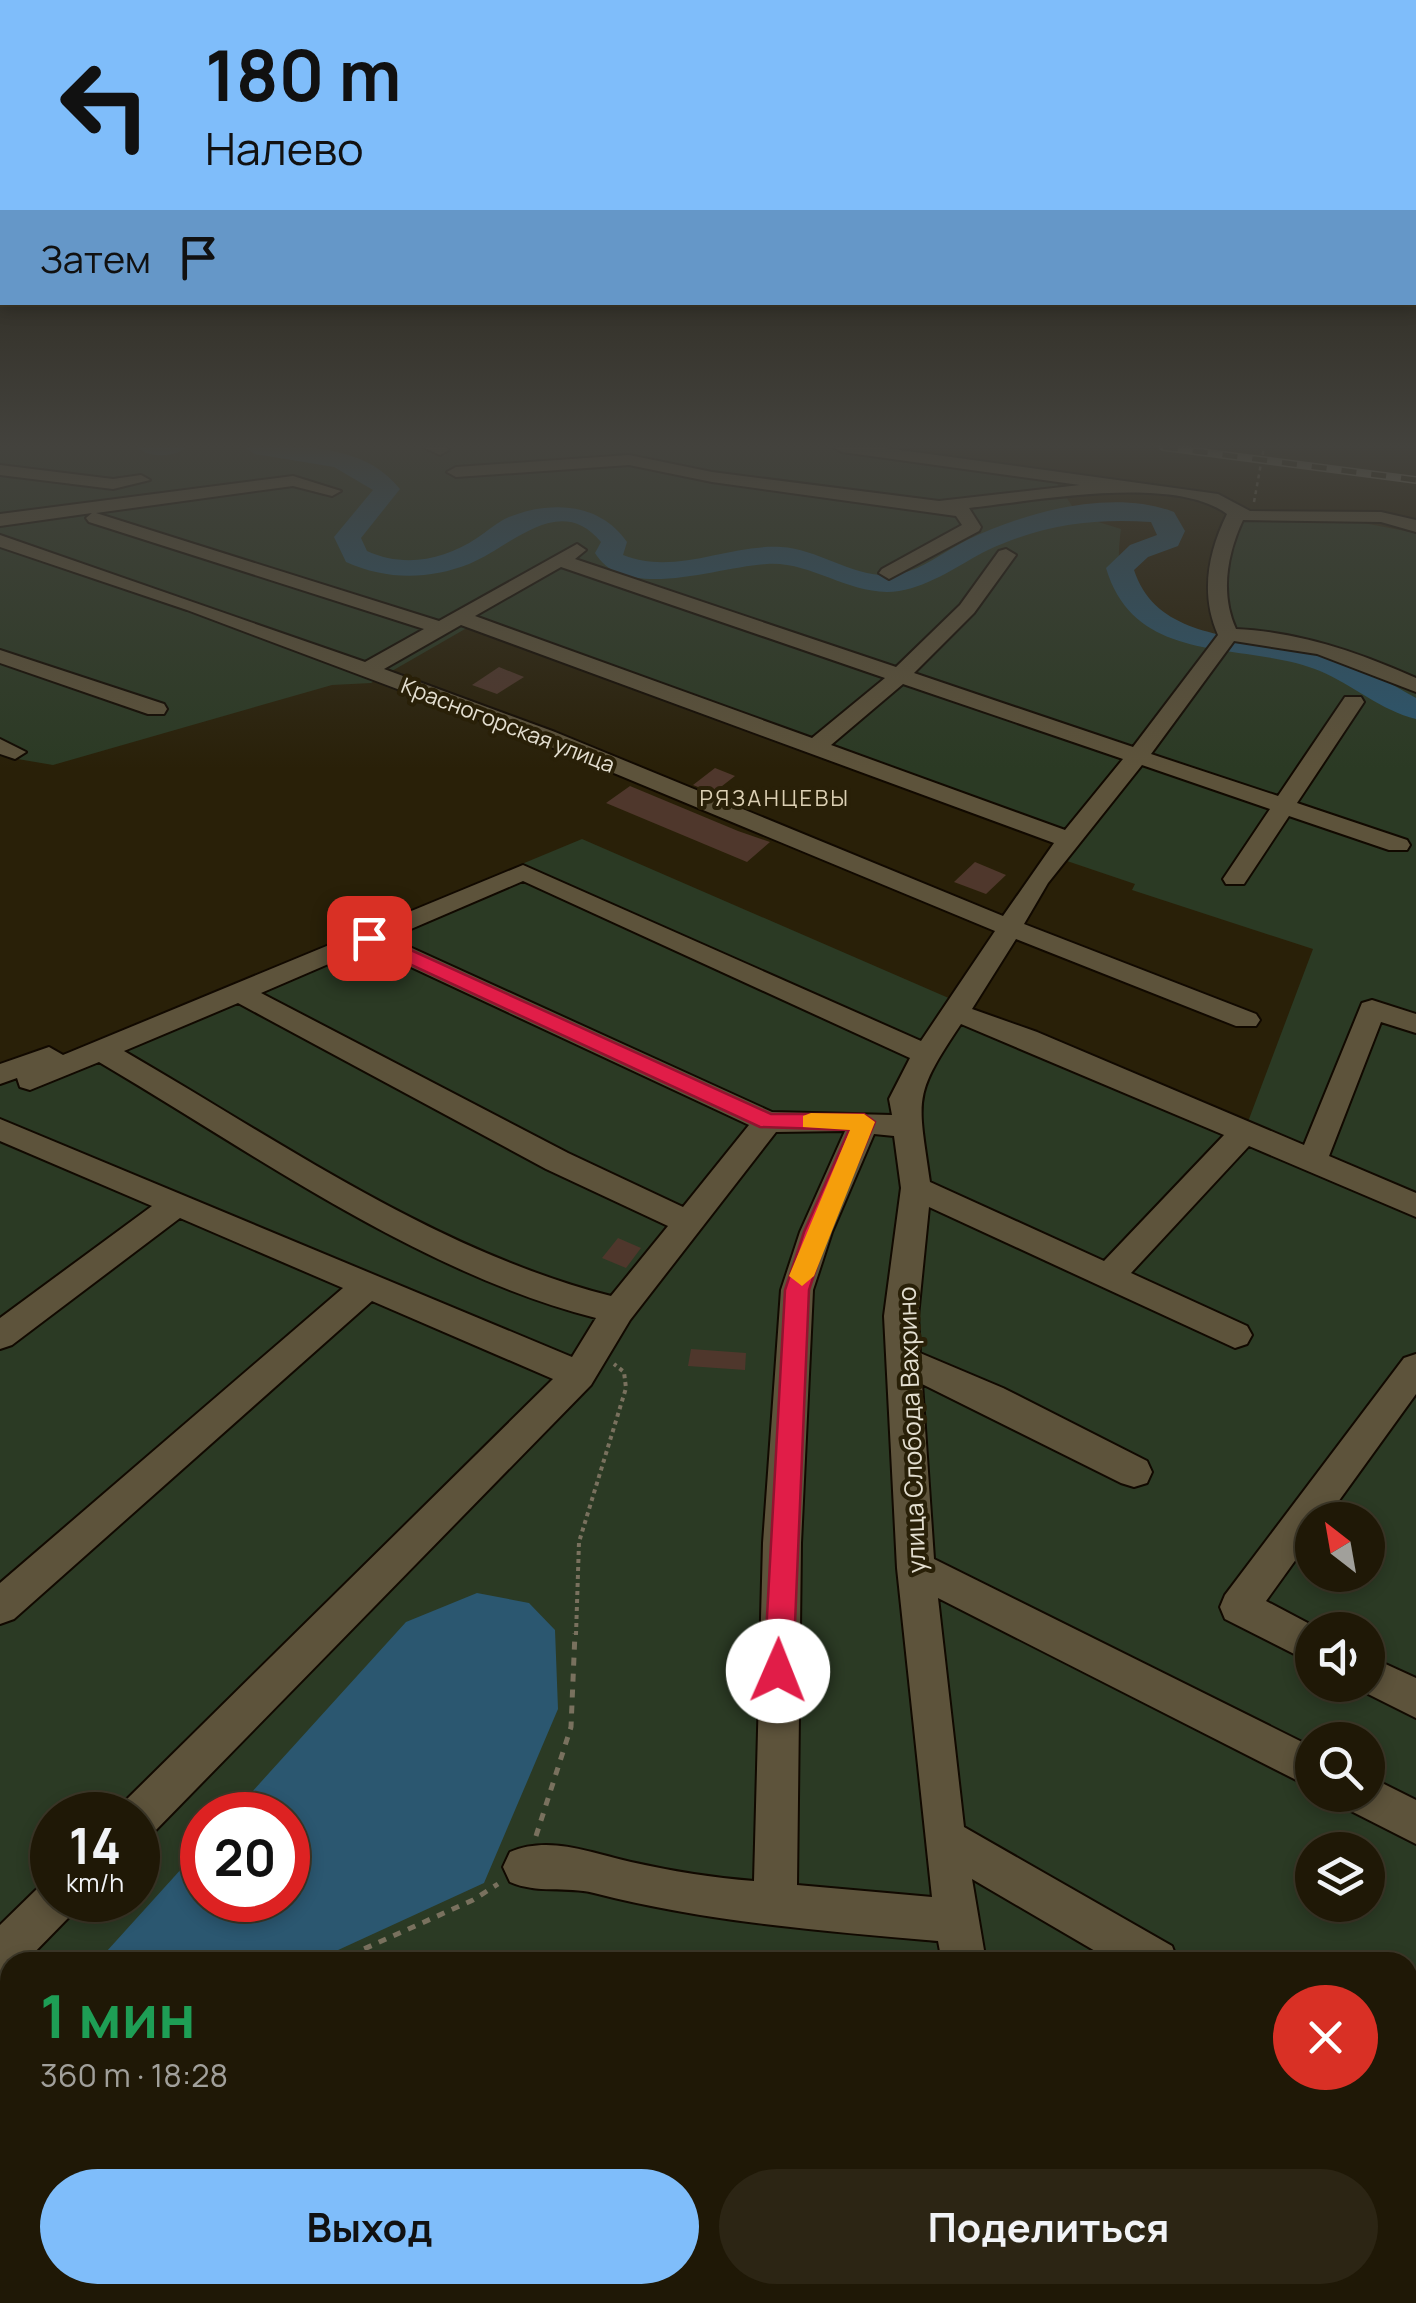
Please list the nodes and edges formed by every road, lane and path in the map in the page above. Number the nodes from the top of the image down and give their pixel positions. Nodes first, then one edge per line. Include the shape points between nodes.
1 (38, 554) edge
2 (219, 554) edge
3 (569, 554) edge
4 (923, 554) edge
5 (1222, 554) edge
6 (1006, 555) dead end
7 (560, 560) junction
8 (889, 573) dead end
9 (451, 623) junction
10 (1222, 644) junction
11 (0, 656) edge
12 (367, 670) junction
13 (901, 674) junction
14 (1416, 686) edge
15 (1353, 702) dead end
16 (156, 709) dead end
17 (816, 747) junction
18 (1138, 753) junction
19 (1284, 804) junction
20 (1068, 839) junction
21 (1398, 845) dead end
22 (528, 856) dead end
23 (1235, 879) dead end
24 (1010, 926) junction
25 (369, 938) junction
26 (239, 992) junction
27 (954, 1012) junction
28 (1246, 1020) dead end
29 (1416, 1024) edge
30 (102, 1051) junction
31 (926, 1054) junction
32 (0, 1074) edge
33 (30, 1080) dead end
34 (768, 1122) junction
35 (864, 1122) junction
36 (906, 1127) junction
37 (0, 1129) edge
38 (1244, 1134) junction
39 (1312, 1162) junction
40 (916, 1188) junction
41 (177, 1204) junction
42 (1416, 1206) edge
43 (688, 1222) junction
44 (1108, 1278) junction
45 (369, 1286) junction
46 (618, 1311) junction
47 (1235, 1335) dead end
48 (0, 1336) edge
49 (587, 1361) junction
50 (904, 1361) junction
51 (1416, 1368) edge
52 (1134, 1472) dead end
53 (916, 1568) junction
54 (0, 1606) edge
55 (1295, 1636) edge
56 (1385, 1683) edge
57 (1416, 1699) edge
58 (1295, 1759) edge
59 (160, 1796) edge
60 (1385, 1806) edge
61 (1416, 1823) edge
62 (944, 1839) junction
63 (525, 1867) junction
64 (775, 1905) junction
65 (34, 1922) edge
66 (960, 1942) edge
67 (4, 1952) edge
68 (357, 1952) edge
69 (1139, 1952) edge

1 - 12 street, Красногорская улица
2 - 9 street
3 - 7 street
4 - 8 street
5 - 10 street via 1216,601
6 - 13 street via 987,587
7 - 9 street
7 - 13 street
9 - 12 street
9 - 17 street
10 - 14 street via 1311,646
10 - 18 street, улица Слобода Вахрино
11 - 16 street
12 - 24 street, Красногорская улица
13 - 17 street
13 - 18 street
15 - 19 street
17 - 20 street
18 - 19 street
18 - 20 street, улица Слобода Вахрино
19 - 21 street
19 - 23 street
20 - 24 street, улица Слобода Вахрино
22 - 32 street
24 - 27 street, улица Слобода Вахрино
24 - 28 street, Красногорская улица
25 - 26 street
25 - 31 street via 523,872
25 - 34 street
26 - 30 street
26 - 43 street via 557,1161
27 - 31 street, улица Слобода Вахрино
27 - 38 street
29 - 39 street via 1372,1009
30 - 33 street
30 - 46 street via 440,1246 552,1294
31 - 36 street, улица Слобода Вахрино via 904,1099
34 - 35 street
34 - 43 street
35 - 36 street
35 - 64 street via 797,1290 782,1543
36 - 40 street, улица Слобода Вахрино
37 - 41 street
38 - 39 street
38 - 44 street
39 - 42 street
40 - 44 street
40 - 50 street, улица Слобода Вахрино via 901,1316
41 - 45 street
41 - 48 street
43 - 46 street
44 - 47 street
45 - 49 street
45 - 54 street
46 - 49 street
49 - 59 street
49 - 63 path via 624,1372 626,1388 593,1484 576,1562 576,1686 568,1746
50 - 52 street
50 - 53 street, улица Слобода Вахрино
51 - 55 street via 1239,1606
53 - 58 street
53 - 62 street, улица Слобода Вахрино
56 - 57 street
60 - 61 street
62 - 66 street, улица Слобода Вахрино
62 - 69 street
63 - 64 street via 590,1870
63 - 68 path via 474,1900
64 - 66 street
65 - 67 street

